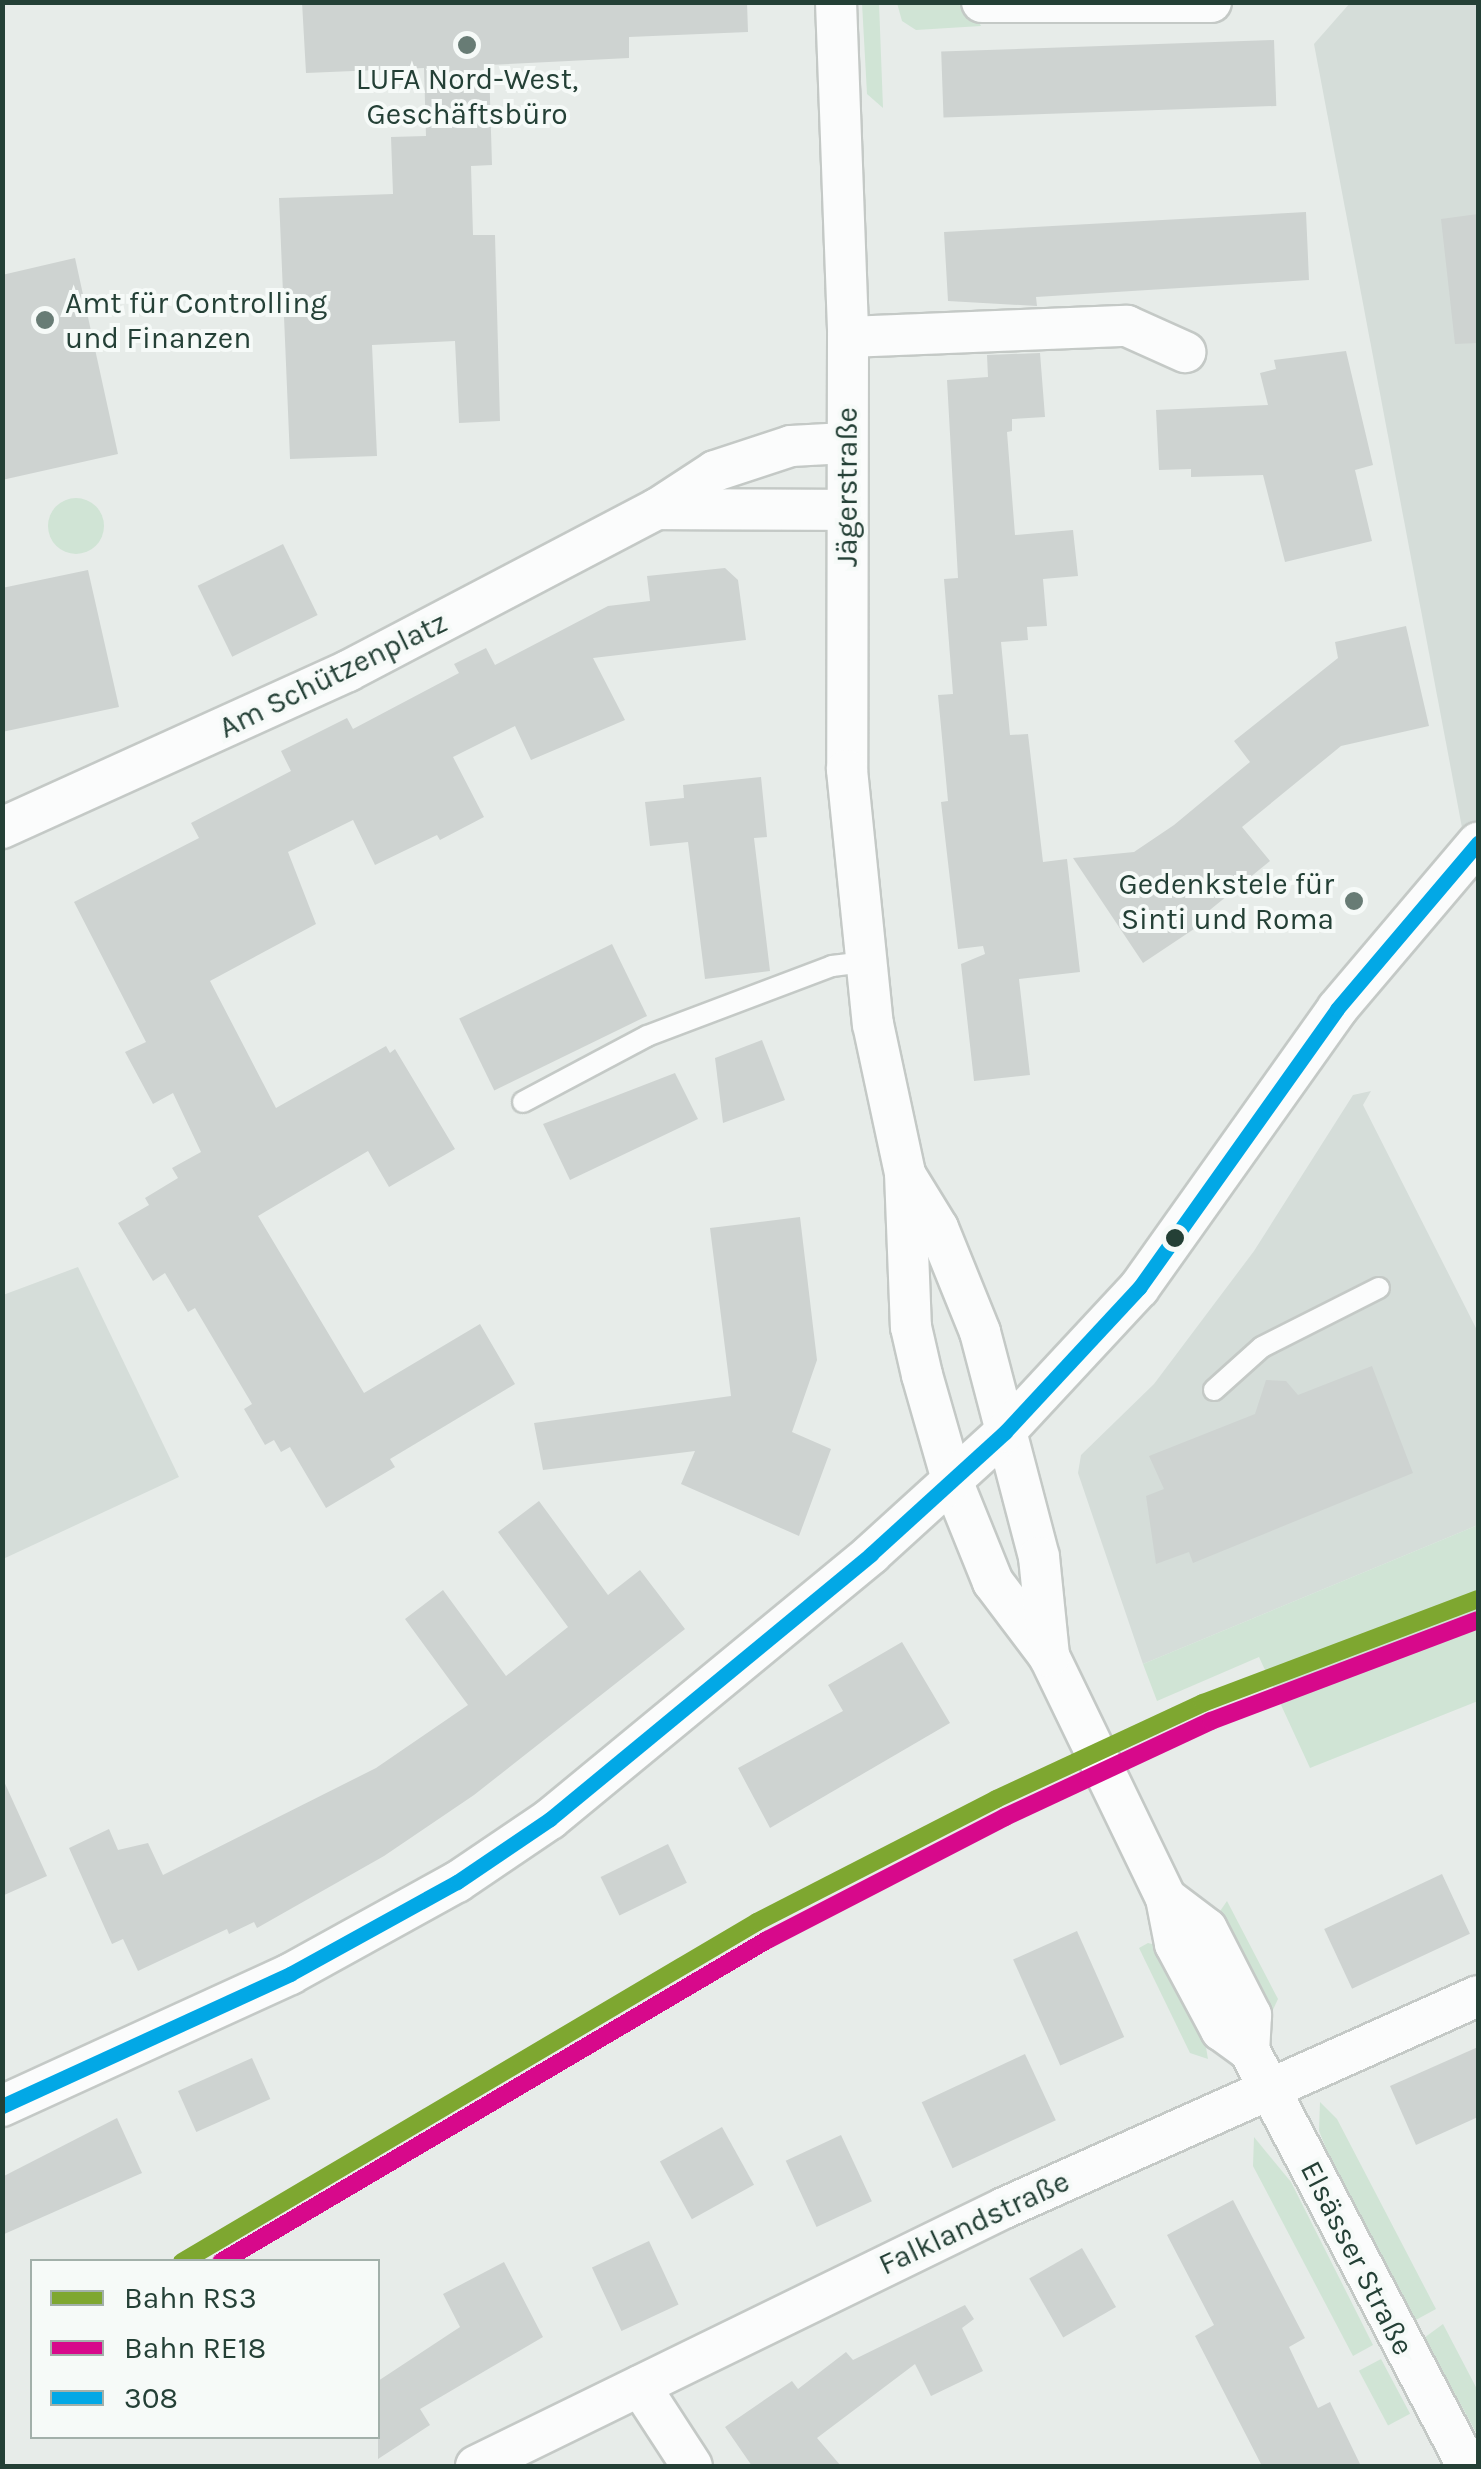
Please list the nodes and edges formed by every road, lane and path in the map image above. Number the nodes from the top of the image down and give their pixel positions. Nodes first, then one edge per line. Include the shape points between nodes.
1 (836, 2) edge
2 (982, 2) edge
3 (1210, 2) edge
4 (848, 337) junction
5 (1185, 352) dead end
6 (846, 443) junction
7 (657, 510) junction
8 (846, 510) junction
9 (2, 828) edge
10 (1478, 843) edge
11 (864, 962) junction
12 (523, 1102) dead end
13 (905, 1174) junction
14 (1380, 1288) dead end
15 (1214, 1390) dead end
16 (1006, 1432) junction
17 (953, 1482) junction
18 (1050, 1656) junction
19 (1478, 1996) edge
20 (1269, 2088) junction
21 (2, 2106) edge
22 (640, 2386) junction
23 (476, 2466) edge
24 (692, 2466) edge
25 (1466, 2466) edge

1 - 4 street, Jägerstraße
2 - 3 street
4 - 5 street via 1127,326
4 - 6 street, Jägerstraße
6 - 7 street, Am Schützenplatz via 751,456
6 - 8 street, Jägerstraße
7 - 8 street, Am Schützenplatz
7 - 9 street, Am Schützenplatz via 348,670
8 - 11 street, Jägerstraße via 847,770
10 - 16 street via 1337,1009 1139,1288
11 - 12 lane via 832,966 647,1036
11 - 13 street, Jägerstraße
13 - 16 street, Jägerstraße via 938,1228 980,1332
13 - 17 street, Jägerstraße via 912,1327
14 - 15 lane via 1262,1347
16 - 17 street
16 - 18 street, Elsässer Straße via 1039,1557
17 - 18 street, Elsässer Straße via 993,1582
17 - 21 street via 495,1858 290,1974
18 - 20 street, Elsässer Straße via 1166,1898 1207,1929 1251,2015 1249,2050
19 - 20 street, Falklandstraße
20 - 22 street, Falklandstraße via 987,2216
20 - 25 street, Elsässer Straße
22 - 23 street, Falklandstraße
22 - 24 street

